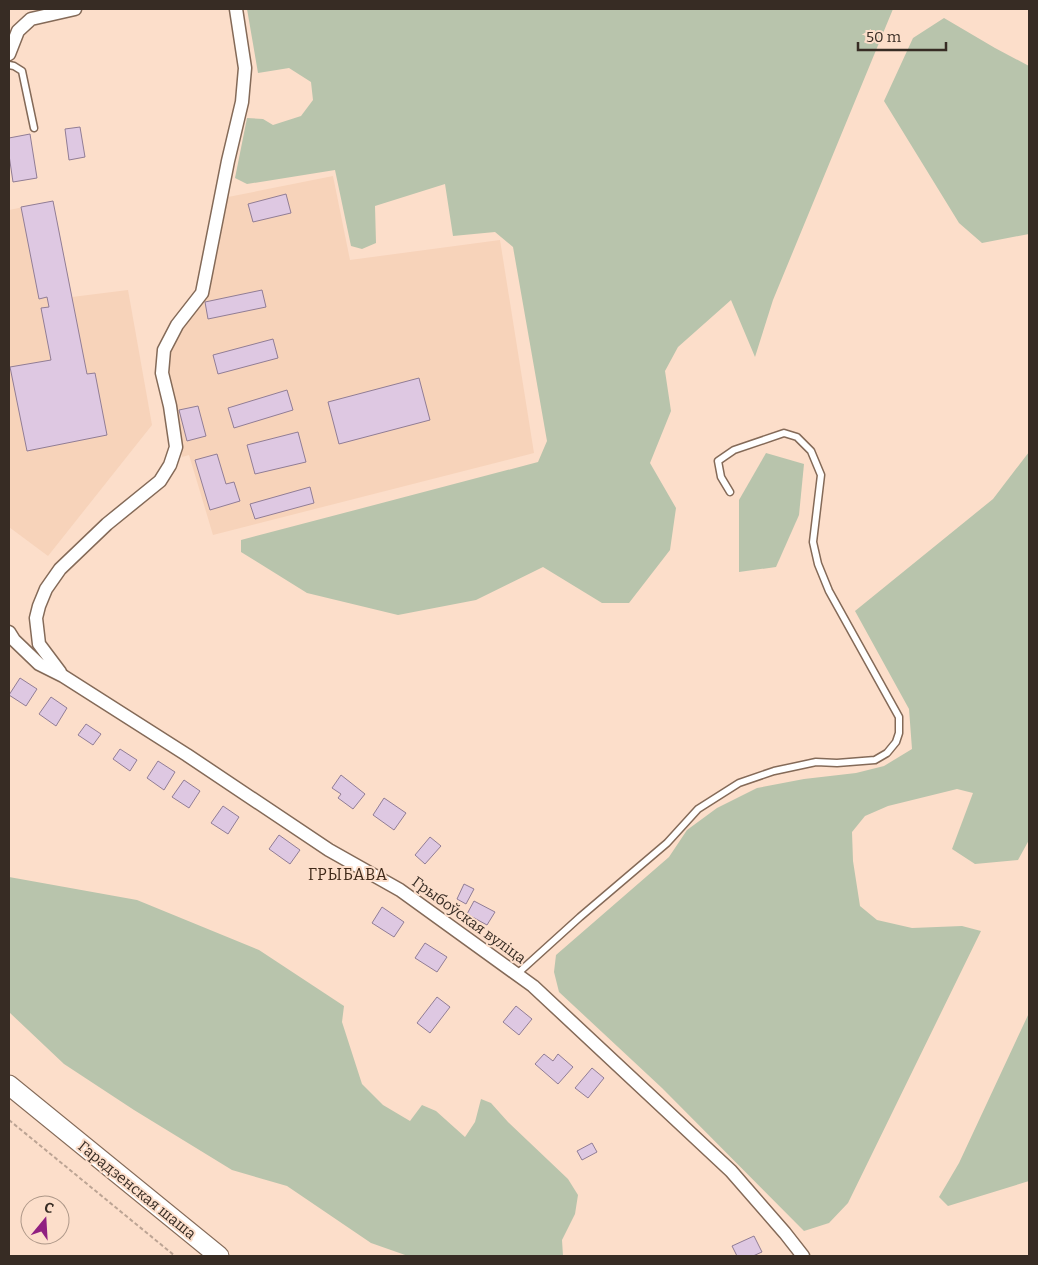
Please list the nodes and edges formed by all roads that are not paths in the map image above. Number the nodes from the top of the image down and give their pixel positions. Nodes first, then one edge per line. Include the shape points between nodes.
1 (75, 9) edge
2 (236, 9) edge
3 (9, 54) edge
4 (9, 66) edge
5 (34, 128) dead end
6 (730, 492) dead end
7 (9, 632) edge
8 (63, 676) junction
9 (517, 974) junction
10 (9, 1085) edge
11 (219, 1256) edge
12 (803, 1256) edge

1 - 3 street via 31,19 18,31
2 - 8 street via 244,68 242,102 202,293 177,325 164,350 162,373 176,447 160,481 107,524 60,569 46,589 36,618 38,644
4 - 5 lane via 22,71
6 - 9 lane via 718,461 734,450 784,433 797,437 811,451 821,475 813,542 818,564 829,591 899,717 896,742 875,760 816,762 738,783 698,809 667,843
7 - 8 street via 39,664
8 - 9 street, Грыбоўская вуліца via 329,850 400,890
9 - 12 street, Грыбоўская вуліца via 731,1171
10 - 11 main road, Гарадзенская шаша

